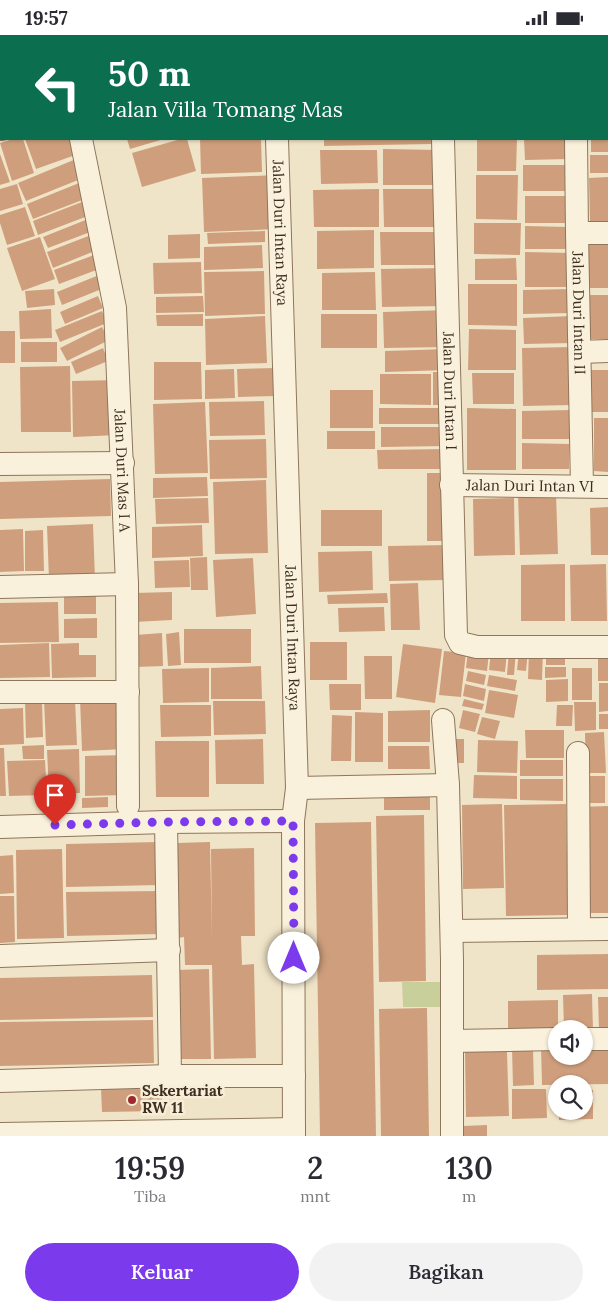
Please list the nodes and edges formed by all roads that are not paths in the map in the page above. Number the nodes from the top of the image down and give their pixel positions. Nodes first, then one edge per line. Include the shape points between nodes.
1 (81, 140) edge
2 (277, 140) edge
3 (443, 140) edge
4 (576, 140) edge
5 (577, 233) junction
6 (608, 233) edge
7 (608, 351) edge
8 (580, 352) junction
9 (123, 463) junction
10 (0, 464) edge
11 (452, 485) junction
12 (582, 487) junction
13 (608, 487) edge
14 (127, 583) junction
15 (0, 587) edge
16 (608, 647) edge
17 (128, 691) junction
18 (0, 692) edge
19 (444, 720) dead end
20 (578, 753) dead end
21 (448, 785) junction
22 (297, 789) junction
23 (128, 805) dead end
24 (293, 821) junction
25 (166, 822) junction
26 (0, 827) edge
27 (579, 929) junction
28 (608, 929) edge
29 (452, 931) junction
30 (169, 950) junction
31 (0, 956) edge
32 (548, 1039) edge
33 (593, 1039) edge
34 (608, 1039) edge
35 (452, 1041) junction
36 (170, 1076) junction
37 (294, 1076) junction
38 (0, 1081) edge
39 (294, 1132) edge
40 (0, 1134) edge
41 (137, 1134) edge
42 (452, 1136) edge

1 - 9 street, Jalan Duri Mas I A via 116,308
2 - 22 street, Jalan Duri Intan Raya
3 - 11 street, Jalan Duri Intan I
4 - 5 street, Jalan Duri Intan II
5 - 6 street
5 - 8 street, Jalan Duri Intan II
7 - 8 street
8 - 12 street, Jalan Duri Intan II
9 - 10 street
9 - 14 street, Jalan Duri Mas I A
11 - 12 street, Jalan Duri Intan VI
11 - 16 street, Jalan Duri Intan I via 455,627 460,643 477,647
12 - 13 street, Jalan Duri Intan VI
14 - 15 street
14 - 17 street, Jalan Duri Mas I A
17 - 18 street
17 - 23 street, Jalan Duri Mas I A
19 - 21 street
20 - 27 street
21 - 22 street
21 - 29 street
22 - 24 street, Jalan Duri Intan Raya
24 - 25 street
24 - 37 street, Jalan Duri Intan Raya
25 - 26 street
25 - 30 street
27 - 28 street
27 - 29 street
29 - 35 street
30 - 31 street
30 - 36 street
32 - 35 street
33 - 34 street
35 - 42 street
36 - 37 street
36 - 38 street
37 - 39 street, Jalan Duri Intan Raya
39 - 41 street
40 - 41 street

